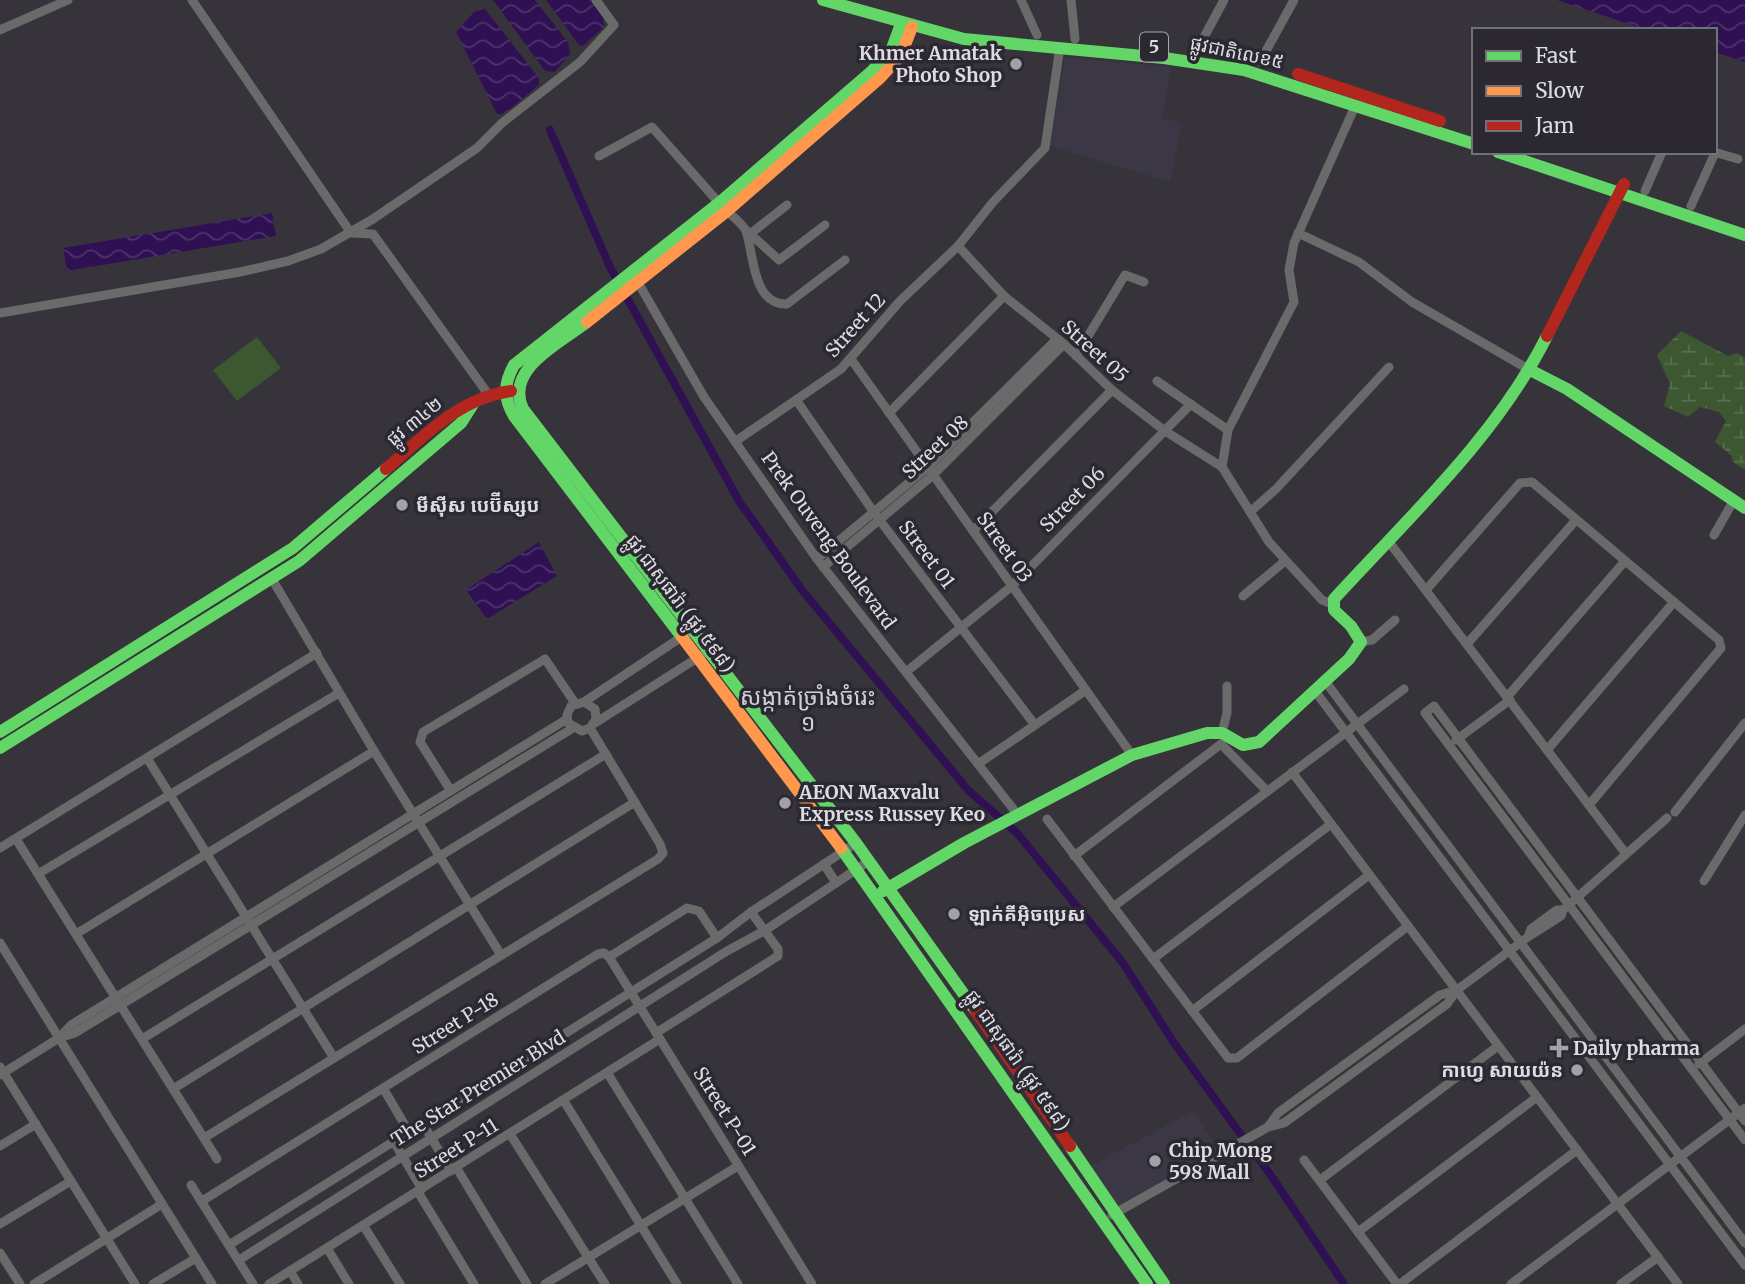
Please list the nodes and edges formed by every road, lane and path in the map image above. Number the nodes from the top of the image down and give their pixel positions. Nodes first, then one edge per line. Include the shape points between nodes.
1 (68, 0) edge
2 (192, 0) edge
3 (596, 0) edge
4 (823, 0) edge
5 (1021, 0) edge
6 (1071, 0) edge
7 (1223, 0) edge
8 (1294, 0) edge
9 (907, 26) junction
10 (0, 30) edge
11 (943, 31) junction
12 (1037, 35) junction
13 (1075, 39) junction
14 (1060, 47) junction
15 (1196, 52) junction
16 (1222, 60) junction
17 (1260, 62) junction
18 (1357, 99) junction
19 (1472, 132) edge
20 (1472, 143) edge
21 (1717, 153) edge
22 (1507, 154) edge
23 (1534, 154) edge
24 (1661, 154) edge
25 (1713, 154) edge
26 (599, 156) dead end
27 (1738, 159) dead end
28 (1547, 163) junction
29 (1622, 189) junction
30 (1645, 191) junction
31 (787, 205) dead end
32 (1691, 206) junction
33 (723, 207) junction
34 (1745, 224) edge
35 (825, 225) dead end
36 (748, 232) junction
37 (351, 233) junction
38 (1298, 233) junction
39 (1745, 235) edge
40 (958, 246) junction
41 (845, 260) dead end
42 (633, 278) junction
43 (1144, 282) dead end
44 (1004, 296) junction
45 (0, 313) edge
46 (1060, 342) junction
47 (1076, 356) junction
48 (850, 359) junction
49 (1389, 367) dead end
50 (1530, 370) junction
51 (1157, 381) dead end
52 (1112, 390) junction
53 (511, 391) junction
54 (488, 394) junction
55 (797, 401) junction
56 (473, 403) junction
57 (1191, 404) junction
58 (889, 413) junction
59 (1228, 430) junction
60 (1165, 431) junction
61 (736, 441) junction
62 (1222, 467) junction
63 (930, 471) junction
64 (1739, 504) edge
65 (1250, 512) junction
66 (876, 516) junction
67 (1576, 520) junction
68 (973, 531) junction
69 (1714, 535) dead end
70 (1389, 542) junction
71 (1285, 561) junction
72 (1625, 561) junction
73 (820, 563) junction
74 (272, 579) junction
75 (1012, 586) junction
76 (1426, 590) junction
77 (1243, 596) dead end
78 (1674, 602) junction
79 (1332, 604) junction
80 (1395, 620) dead end
81 (961, 628) junction
82 (688, 633) junction
83 (1361, 642) junction
84 (1467, 644) junction
85 (317, 653) junction
86 (704, 653) junction
87 (906, 672) junction
88 (1325, 681) junction
89 (1227, 687) dead end
90 (1404, 689) dead end
91 (1086, 690) junction
92 (1315, 691) junction
93 (339, 693) junction
94 (1508, 699) junction
95 (579, 702) junction
96 (567, 719) junction
97 (1356, 723) junction
98 (1745, 723) edge
99 (1035, 725) junction
100 (592, 726) junction
101 (573, 728) junction
102 (1345, 731) junction
103 (0, 732) edge
104 (1222, 733) junction
105 (1458, 738) junction
106 (1449, 745) junction
107 (0, 748) edge
108 (1547, 750) junction
109 (374, 751) junction
110 (606, 754) junction
111 (1132, 755) junction
112 (147, 758) junction
113 (978, 764) junction
114 (1292, 772) junction
115 (451, 791) junction
116 (1267, 791) junction
117 (170, 795) junction
118 (635, 802) junction
119 (1589, 805) junction
120 (1675, 811) dead end
121 (1745, 815) edge
122 (1016, 816) junction
123 (416, 818) junction
124 (1667, 818) dead end
125 (1519, 819) junction
126 (1047, 820) dead end
127 (1331, 824) junction
128 (1509, 825) junction
129 (1436, 829) junction
130 (1425, 838) junction
131 (16, 839) junction
132 (850, 846) junction
133 (0, 848) edge
134 (206, 852) junction
135 (1626, 854) junction
136 (1074, 856) junction
137 (440, 857) junction
138 (824, 864) junction
139 (863, 865) junction
140 (38, 874) junction
141 (1369, 875) junction
142 (1704, 881) dead end
143 (836, 883) junction
144 (882, 891) junction
145 (1577, 897) junction
146 (1490, 902) junction
147 (470, 905) junction
148 (1113, 907) junction
149 (1566, 907) junction
150 (1479, 911) junction
151 (751, 912) junction
152 (248, 921) junction
153 (1408, 926) junction
154 (766, 933) junction
155 (76, 934) junction
156 (718, 938) junction
157 (1524, 940) junction
158 (0, 943) edge
159 (1509, 951) junction
160 (501, 955) junction
161 (609, 957) junction
162 (272, 959) junction
163 (1153, 959) junction
164 (1547, 978) junction
165 (1640, 980) junction
166 (1535, 985) junction
167 (1630, 987) junction
168 (1457, 990) junction
169 (631, 993) junction
170 (118, 1002) junction
171 (639, 1007) junction
172 (303, 1010) junction
173 (1192, 1011) junction
174 (1745, 1029) edge
175 (658, 1036) junction
176 (59, 1038) junction
177 (142, 1039) junction
178 (1498, 1046) junction
179 (1598, 1046) junction
180 (1587, 1054) junction
181 (334, 1058) junction
182 (1348, 1062) junction
183 (1701, 1062) junction
184 (1692, 1069) junction
185 (1, 1071) edge
186 (1355, 1071) junction
187 (608, 1074) junction
188 (383, 1088) junction
189 (173, 1089) junction
190 (1302, 1095) junction
191 (1537, 1097) junction
192 (565, 1101) junction
193 (1310, 1104) junction
194 (1743, 1114) edge
195 (1651, 1118) junction
196 (1729, 1119) junction
197 (36, 1124) junction
198 (423, 1124) junction
199 (1641, 1126) junction
200 (1268, 1127) junction
201 (408, 1132) junction
202 (510, 1134) junction
203 (204, 1138) junction
204 (431, 1138) junction
205 (1745, 1140) edge
206 (394, 1142) junction
207 (0, 1146) edge
208 (1577, 1150) junction
209 (403, 1156) junction
210 (1680, 1156) junction
211 (217, 1159) dead end
212 (1304, 1160) dead end
213 (1669, 1164) junction
214 (738, 1166) junction
215 (454, 1169) junction
216 (1320, 1180) junction
217 (71, 1181) junction
218 (191, 1185) dead end
219 (420, 1190) junction
220 (1705, 1190) junction
221 (1694, 1197) junction
222 (684, 1199) junction
223 (202, 1201) junction
224 (1617, 1203) junction
225 (162, 1204) junction
226 (1110, 1217) junction
227 (0, 1224) edge
228 (363, 1225) junction
229 (641, 1226) junction
230 (1358, 1232) junction
231 (107, 1238) junction
232 (1745, 1243) edge
233 (229, 1245) junction
234 (327, 1248) junction
235 (0, 1253) edge
236 (589, 1257) junction
237 (196, 1258) junction
238 (1658, 1258) junction
239 (239, 1260) junction
240 (1745, 1264) edge
241 (290, 1271) junction
242 (20, 1284) edge
243 (34, 1284) edge
244 (135, 1284) edge
245 (153, 1284) edge
246 (212, 1284) edge
247 (253, 1284) edge
248 (269, 1284) edge
249 (298, 1284) edge
250 (349, 1284) edge
251 (400, 1284) edge
252 (474, 1284) edge
253 (527, 1284) edge
254 (545, 1284) edge
255 (605, 1284) edge
256 (677, 1284) edge
257 (738, 1284) edge
258 (811, 1284) edge
259 (1147, 1284) edge
260 (1164, 1284) edge
261 (1399, 1284) edge
262 (1511, 1284) edge
263 (1621, 1284) edge
264 (1678, 1284) edge

1 - 10 street
2 - 37 street
3 - 37 street via 614,25 580,62 477,148
4 - 9 main road, ផ្លូវជាតិលេខ៥ / 5
5 - 12 street
6 - 13 street
7 - 15 street
8 - 17 street
9 - 11 main road, ផ្លូវជាតិលេខ៥ / 5
9 - 33 main road via 906,46 894,64
11 - 12 main road, ផ្លូវជាតិលេខ៥ / 5 via 965,28
11 - 14 main road, ផ្លូវជាតិលេខ៥ / 5 via 964,39
12 - 13 main road, ផ្លូវជាតិលេខ៥ / 5
13 - 15 main road, ផ្លូវជាតិលេខ៥ / 5
14 - 16 main road, ផ្លូវជាតិលេខ៥ / 5
14 - 40 street, Street 12 via 1045,148
15 - 16 main road, ផ្លូវជាតិលេខ៥ / 5
16 - 17 main road, ផ្លូវជាតិលេខ៥ / 5
16 - 18 main road, ផ្លូវជាតិលេខ៥ / 5
17 - 18 main road, ផ្លូវជាតិលេខ៥ / 5
18 - 19 main road, ផ្លូវជាតិលេខ៥ / 5
18 - 20 main road, ផ្លូវជាតិលេខ៥ / 5
18 - 38 street
21 - 27 street
22 - 28 main road
23 - 28 main road
24 - 30 street
25 - 32 street
26 - 33 street via 652,127
28 - 29 main road
29 - 30 main road
29 - 39 main road
29 - 50 main road
30 - 32 main road
31 - 36 street
32 - 34 main road
33 - 36 street
33 - 42 main road
35 - 36 street via 779,260
36 - 41 street via 757,279 764,292 781,304
37 - 45 street via 276,264
37 - 54 street via 373,234
38 - 50 street via 1359,262 1412,302
38 - 59 street via 1289,270 1294,302
40 - 44 street, Street 05
40 - 48 street, Street 12 via 900,301
42 - 53 main road via 514,365
42 - 61 street, Prek Ouveng Boulevard via 704,397
43 - 47 street via 1125,275
44 - 46 street, Street 05
44 - 58 street
46 - 47 street, Street 05
46 - 63 street
47 - 52 street, Street 05
48 - 55 street, Street 12
48 - 58 street, Street 03
49 - 65 street
50 - 64 main road via 1567,389
50 - 70 main road via 1498,415
51 - 57 street
52 - 60 street, Street 05
52 - 68 street
53 - 54 main road
53 - 82 main road, ផ្លូវ ជាសុផារ៉ា (ផ្លូវ ៥៩៨) via 514,416
54 - 56 main road
55 - 61 street, Street 12
55 - 66 street, Street 01
56 - 74 main road, ផ្លូវ ៣៤២ via 461,423
56 - 103 main road, ផ្លូវ ៣៤២ via 452,412 293,548
57 - 59 street
57 - 60 street, Street 06
58 - 63 street, Street 03
59 - 62 street
60 - 62 street, Street 05
60 - 75 street, Street 06
61 - 73 street, Prek Ouveng Boulevard
62 - 65 street
63 - 66 street
63 - 68 street, Street 03
64 - 69 street
65 - 71 street
66 - 73 street
66 - 81 street, Street 01
67 - 72 street
67 - 76 street via 1532,482 1520,483
67 - 84 street
68 - 75 street, Street 03
70 - 76 street
70 - 79 main road
71 - 77 street
71 - 79 street via 1322,600
72 - 78 street
72 - 94 street
73 - 87 street, Prek Ouveng Boulevard
74 - 85 street
74 - 107 main road, ផ្លូវ ៣៤២
75 - 81 street, Street 06
75 - 91 street, Street 03
76 - 84 street
78 - 108 street
78 - 119 street via 1719,640 1721,648
79 - 83 main road
80 - 83 street via 1372,640
81 - 87 street, Street 06
81 - 99 street, Street 01
82 - 86 main road, ផ្លូវ ជាសុផារ៉ា (ផ្លូវ ៥៩៨)
82 - 95 street
83 - 88 main road
84 - 94 street
85 - 93 street
85 - 112 street
86 - 100 street
86 - 132 main road, ផ្លូវ ជាសុផារ៉ា (ផ្លូវ ៥៩៨)
87 - 113 street, Prek Ouveng Boulevard
88 - 92 main road
88 - 97 street
89 - 104 street
90 - 97 street
91 - 99 street
91 - 111 street, Street 03
92 - 102 street
92 - 104 main road via 1259,742 1243,745
93 - 109 street
93 - 117 street
94 - 105 street
94 - 108 street
95 - 96 street via 568,710
95 - 100 street via 595,709
95 - 115 street via 545,660 423,732 420,742
96 - 101 street
96 - 115 street
97 - 102 street
97 - 129 street
98 - 120 street
99 - 113 street
100 - 101 street via 582,731
100 - 110 street
101 - 123 street
102 - 114 street
102 - 130 street
104 - 111 main road via 1207,733
105 - 106 street
105 - 106 street via 1434,706 1424,713
105 - 125 street
106 - 128 street
108 - 119 street
109 - 123 street
109 - 134 street
110 - 118 street
110 - 137 street
111 - 122 main road
112 - 117 street
112 - 131 street
113 - 122 street, Prek Ouveng Boulevard
114 - 116 street
114 - 127 street
115 - 123 street
116 - 136 street via 1221,744
116 - 148 street
117 - 134 street
117 - 140 street
118 - 147 street
118 - 160 street via 663,853
119 - 135 street
121 - 142 street
122 - 144 main road
123 - 137 street
123 - 152 street
124 - 135 street
125 - 128 street
125 - 145 street
126 - 136 street
127 - 141 street
127 - 163 street
128 - 149 street
129 - 130 street
129 - 146 street
130 - 150 street
131 - 133 street
131 - 140 street
132 - 138 street, The Star Premier Blvd
132 - 139 main road, ផ្លូវ ជាសុផារ៉ា (ផ្លូវ ៥៩៨)
134 - 152 street
134 - 155 street
135 - 145 street
136 - 148 street
137 - 147 street
137 - 162 street
138 - 143 street
138 - 151 street, The Star Premier Blvd
139 - 143 street, The Star Premier Blvd
139 - 144 main road, ផ្លូវ ជាសុផារ៉ា (ផ្លូវ ៥៩៨)
140 - 155 street
141 - 153 street
141 - 173 street
143 - 154 street, The Star Premier Blvd
144 - 226 main road, ផ្លូវ ជាសុផារ៉ា (ផ្លូវ ៥៩៨)
145 - 149 street
145 - 165 street
146 - 150 street
146 - 157 street
147 - 160 street
147 - 172 street
148 - 163 street
149 - 157 street via 1561,916
149 - 167 street
150 - 159 street
151 - 154 street
151 - 156 street, The Star Premier Blvd
152 - 162 street
152 - 170 street
153 - 168 street
153 - 173 street via 1237,1058 1228,1058
154 - 171 street, The Star Premier Blvd
154 - 175 street, Street P-11 via 778,956
155 - 170 street
156 - 161 street, Street P-18 via 699,911 687,908
156 - 169 street, The Star Premier Blvd
157 - 159 street
157 - 164 street
158 - 176 street
159 - 166 street
159 - 168 street
160 - 181 street
161 - 169 street, Street P-01
161 - 188 street, Street P-18 via 598,954
162 - 172 street
162 - 177 street
163 - 173 street
164 - 166 street
164 - 179 street
165 - 167 street
165 - 183 street
166 - 180 street
167 - 184 street
168 - 178 street
168 - 182 street via 1440,995
168 - 186 street via 1447,1004
169 - 171 street, Street P-01
169 - 198 street, The Star Premier Blvd
170 - 176 street via 71,1025
170 - 177 street
171 - 175 street, Street P-01
171 - 204 street, The Star Premier Blvd
172 - 181 street
172 - 189 street
174 - 183 street
175 - 187 street, Street P-11
175 - 214 street, Street P-01
176 - 185 street
176 - 225 street
177 - 189 street
178 - 191 street
178 - 216 street
179 - 180 street
179 - 195 street
180 - 199 street
181 - 203 street
182 - 186 street
182 - 190 street
183 - 184 street
183 - 194 street
184 - 196 street
185 - 197 street
186 - 193 street
187 - 192 street, Street P-11
187 - 222 street
188 - 201 street
188 - 223 street, Street P-18
189 - 203 street
190 - 193 street
190 - 200 street
191 - 208 street
191 - 230 street
192 - 202 street, Street P-11
192 - 229 street
193 - 200 street via 1284,1123
194 - 196 street
195 - 199 street
195 - 210 street
196 - 205 street
196 - 210 street
197 - 207 street
197 - 217 street
198 - 201 street, The Star Premier Blvd
198 - 204 street
199 - 213 street
200 - 226 street
201 - 206 street, The Star Premier Blvd
202 - 215 street, Street P-11
202 - 236 street
203 - 211 street
204 - 209 street, The Star Premier Blvd
204 - 215 street
206 - 209 street
206 - 233 street, The Star Premier Blvd
208 - 224 street
208 - 261 street
209 - 219 street
209 - 239 street, The Star Premier Blvd
210 - 213 street
210 - 220 street
212 - 216 street
213 - 221 street
213 - 224 street
214 - 222 street
214 - 258 street, Street P-01
215 - 219 street, Street P-11
215 - 253 street
216 - 230 street
217 - 227 street
217 - 231 street
218 - 223 street
219 - 228 street, Street P-11
219 - 252 street
220 - 221 street
220 - 232 street
221 - 240 street
222 - 229 street
222 - 257 street
223 - 233 street
224 - 238 street
224 - 262 street
225 - 231 street
225 - 237 street
226 - 259 main road, ផ្លូវ ជាសុផារ៉ា (ផ្លូវ ៥៩៨)
226 - 260 main road, ផ្លូវ ជាសុផារ៉ា (ផ្លូវ ៥៩៨)
228 - 234 street, Street P-11
228 - 251 street
229 - 236 street
229 - 256 street
230 - 261 street
231 - 243 street
231 - 244 street
233 - 239 street
234 - 241 street, Street P-11
234 - 250 street
235 - 242 street
236 - 254 street
236 - 255 street
237 - 245 street
237 - 246 street
238 - 263 street
238 - 264 street
239 - 247 street
241 - 248 street, Street P-11
241 - 249 street

